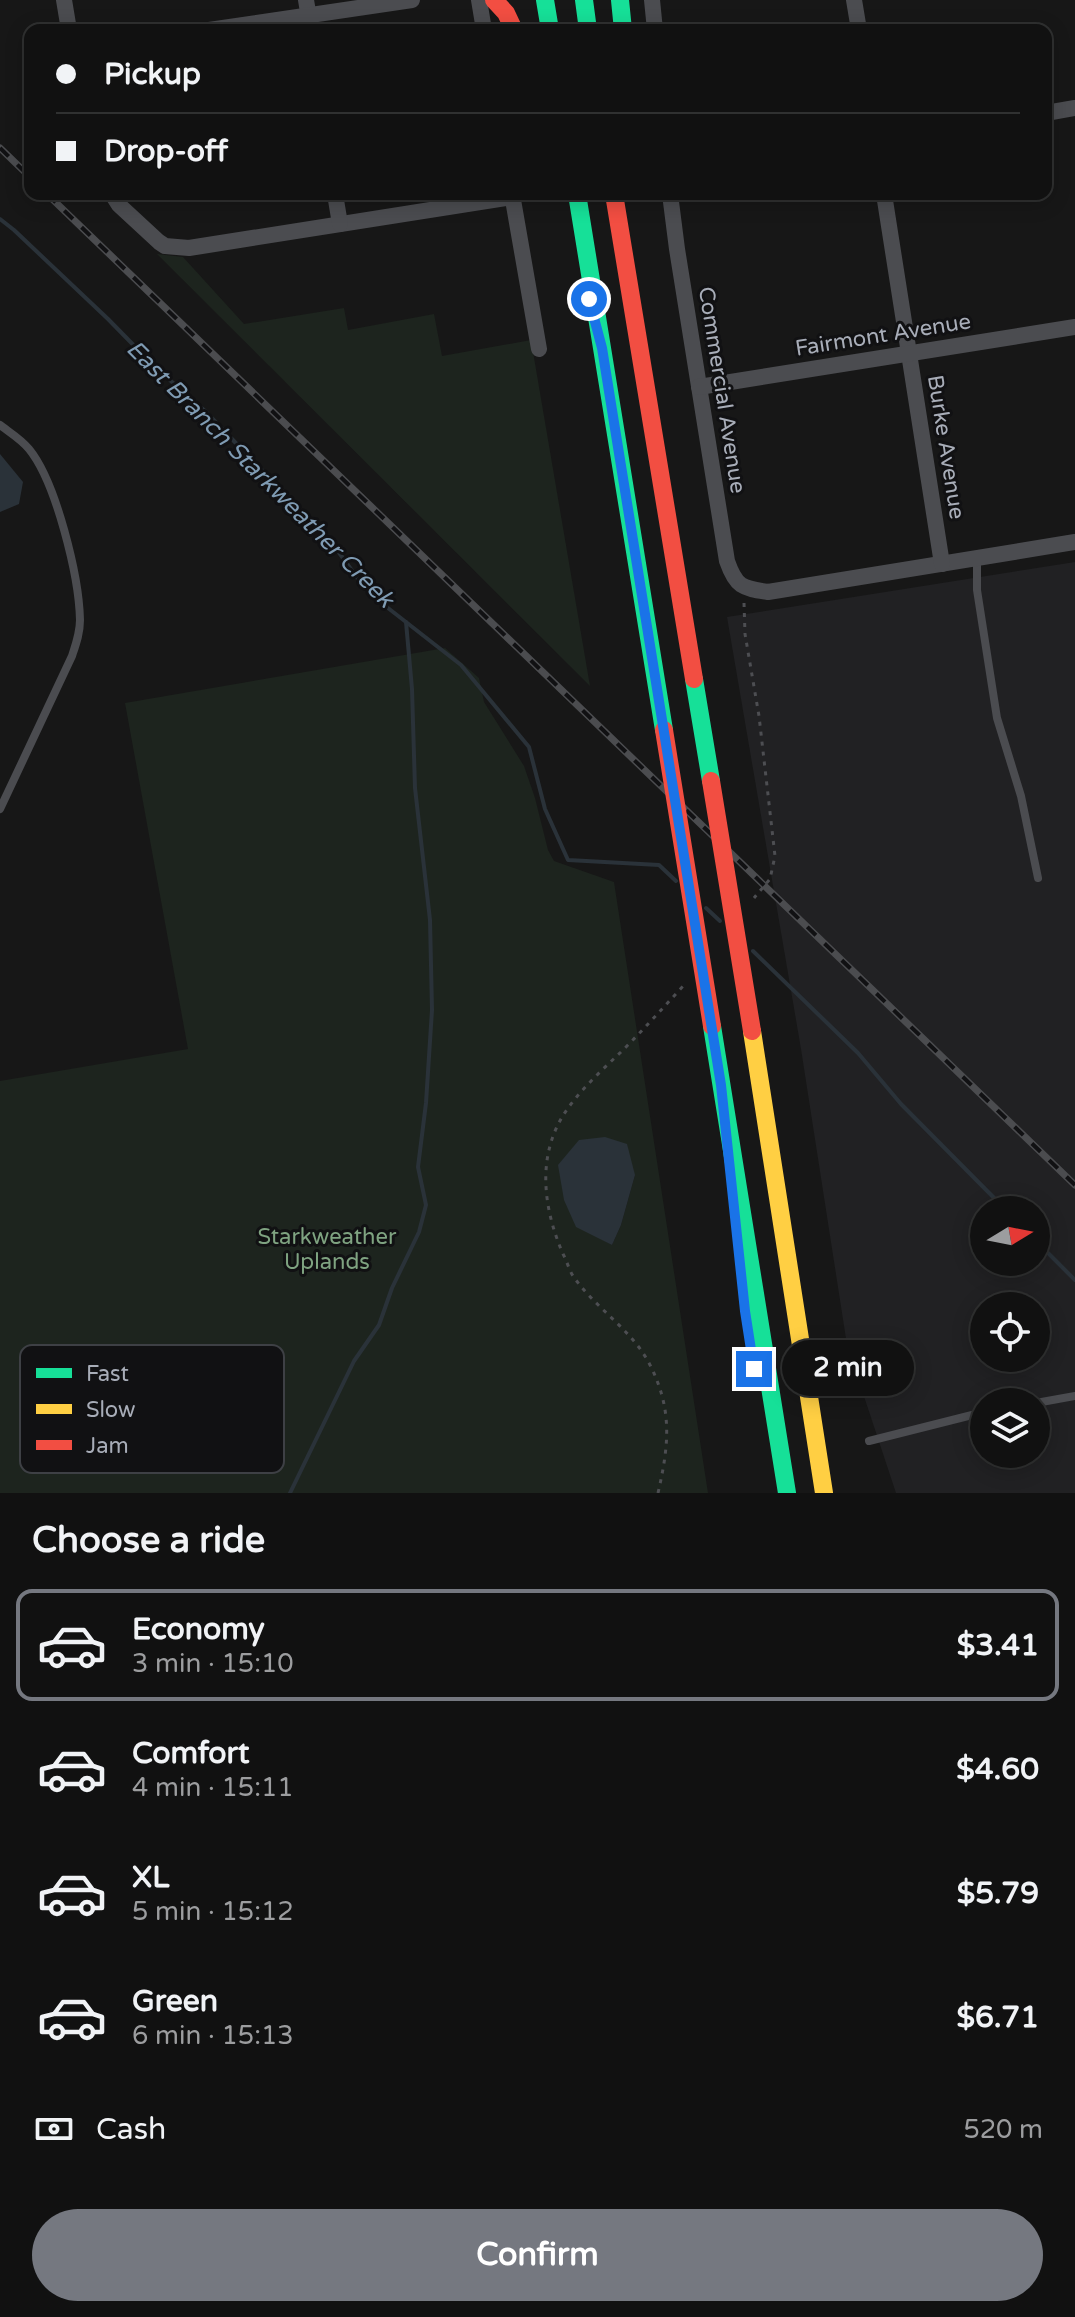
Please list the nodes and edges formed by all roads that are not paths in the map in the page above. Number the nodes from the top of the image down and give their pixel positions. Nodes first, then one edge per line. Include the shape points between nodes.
1 (64, 0) edge
2 (412, 0) edge
3 (479, 0) edge
4 (494, 0) edge
5 (545, 0) edge
6 (584, 0) edge
7 (620, 0) edge
8 (652, 0) edge
9 (854, 0) edge
10 (309, 15) edge
11 (68, 24) edge
12 (249, 24) edge
13 (483, 24) edge
14 (511, 24) edge
15 (549, 24) edge
16 (587, 24) edge
17 (622, 24) edge
18 (654, 24) edge
19 (858, 24) edge
20 (1075, 108) edge
21 (1052, 112) edge
22 (116, 200) edge
23 (336, 200) edge
24 (482, 200) edge
25 (513, 200) edge
26 (561, 200) edge
27 (578, 200) edge
28 (615, 200) edge
29 (671, 200) edge
30 (885, 200) edge
31 (635, 207) dead end
32 (340, 224) junction
33 (1075, 327) edge
34 (602, 348) junction
35 (539, 349) dead end
36 (909, 353) junction
37 (699, 387) junction
38 (0, 425) edge
39 (653, 432) junction
40 (1075, 542) edge
41 (977, 558) junction
42 (942, 564) junction
43 (0, 809) edge
44 (1038, 878) dead end
45 (721, 1085) junction
46 (778, 1198) junction
47 (1075, 1396) edge
48 (1050, 1400) edge
49 (828, 1403) dead end
50 (970, 1416) edge
51 (869, 1441) dead end
52 (769, 1493) edge
53 (787, 1493) edge
54 (824, 1493) edge

1 - 11 street
2 - 10 street
3 - 13 street
4 - 14 highway
5 - 15 highway
6 - 16 highway
7 - 17 highway
8 - 18 street
9 - 19 street
10 - 12 street
20 - 21 street
22 - 32 street via 165,246 189,248
23 - 32 street
24 - 32 street
25 - 35 street
26 - 34 highway
27 - 34 highway
28 - 39 highway
29 - 37 street, Commercial Avenue
30 - 36 street, Burke Avenue
31 - 39 highway
33 - 36 street, Fairmont Avenue
34 - 45 highway, bridge
36 - 37 street, Fairmont Avenue
36 - 42 street, Burke Avenue
37 - 42 street, Commercial Avenue via 727,561 744,588 768,592
38 - 43 lane via 28,447 42,469 68,544 80,621 72,656
39 - 46 highway, bridge
40 - 41 street
41 - 42 street
41 - 44 lane via 997,718
45 - 52 highway
45 - 53 highway
46 - 49 highway via 805,1284
46 - 54 highway
47 - 48 lane
50 - 51 lane

